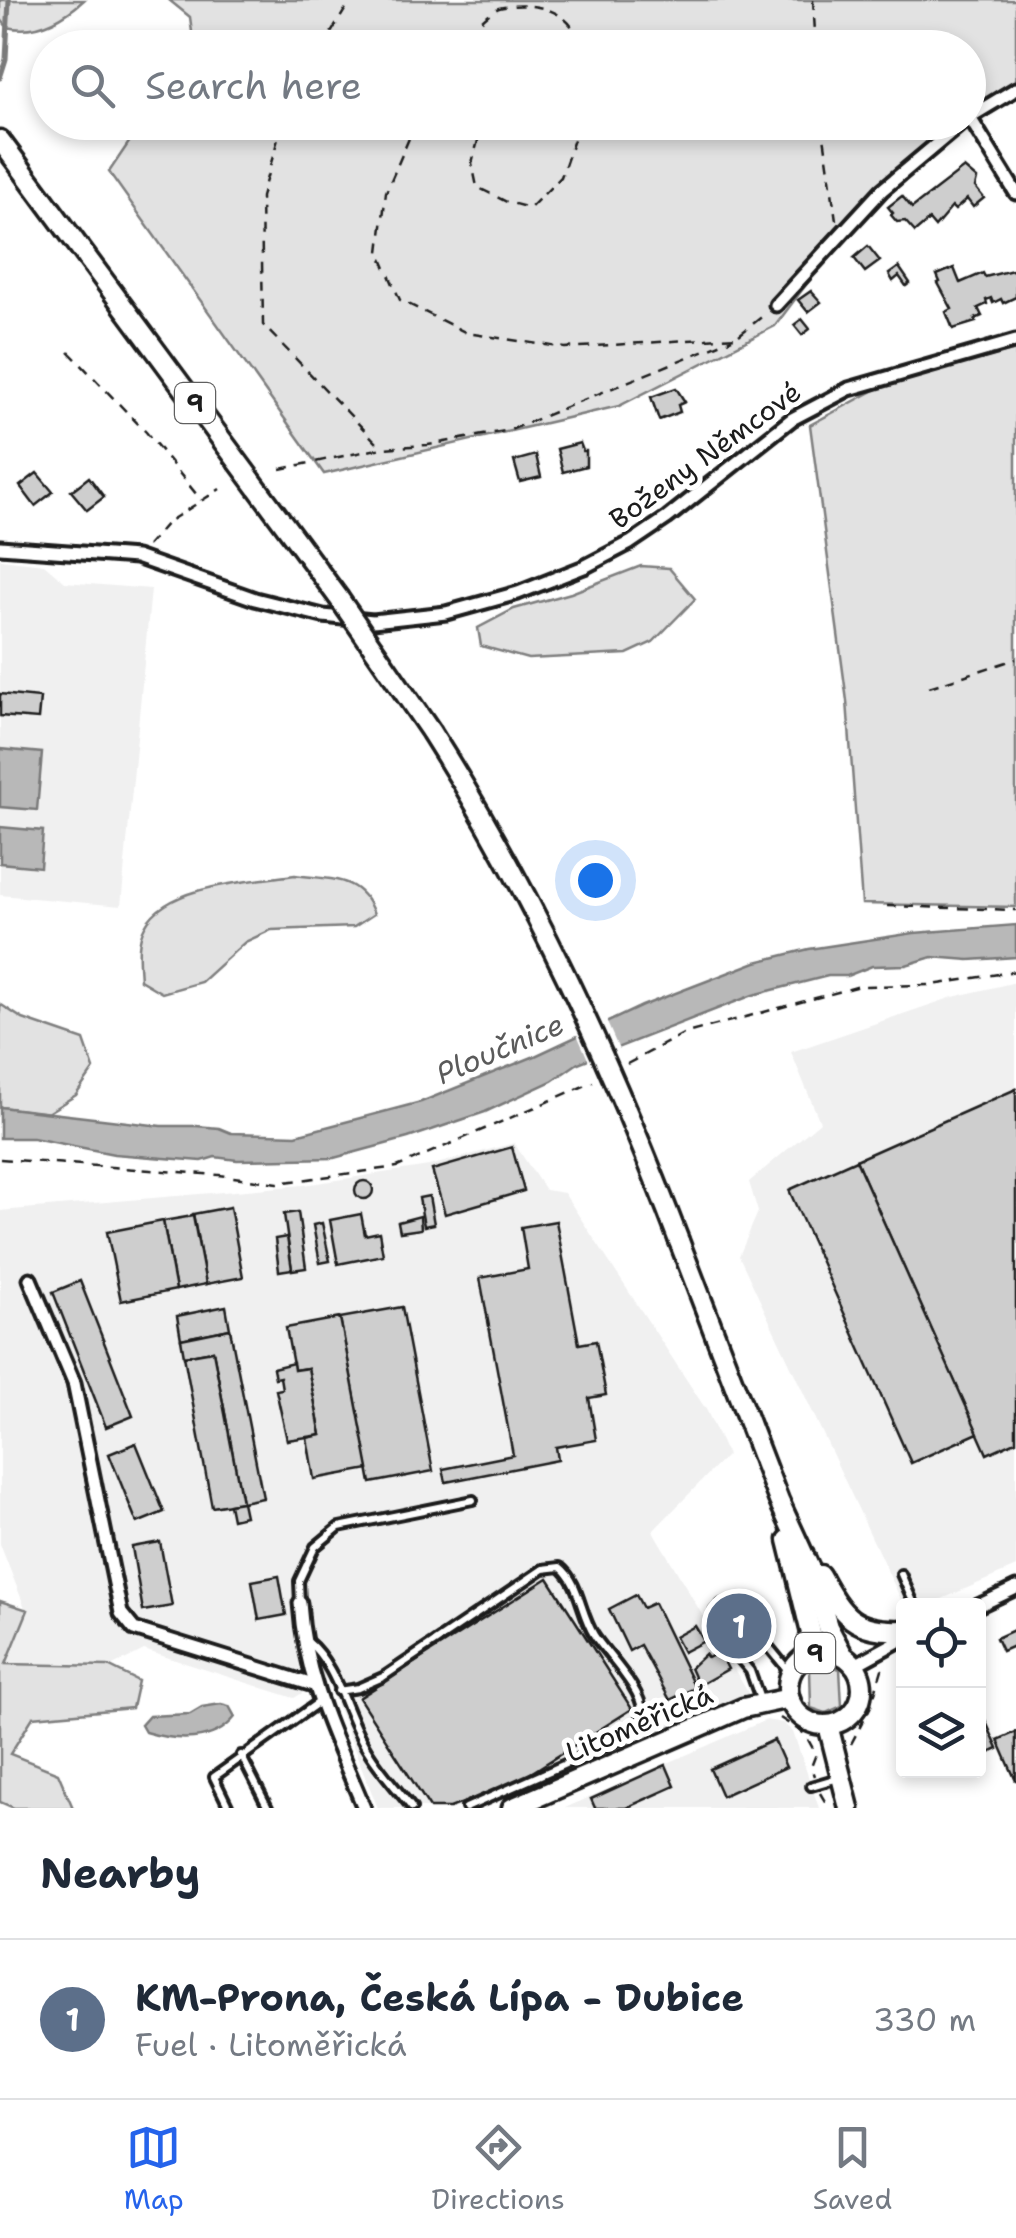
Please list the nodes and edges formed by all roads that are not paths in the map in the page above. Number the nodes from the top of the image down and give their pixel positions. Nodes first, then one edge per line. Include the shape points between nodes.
1 (1016, 88) edge
2 (986, 107) edge
3 (0, 140) edge
4 (942, 140) edge
5 (981, 140) edge
6 (1016, 192) edge
7 (776, 305) road end
8 (1016, 341) edge
9 (0, 546) edge
10 (30, 1279) dead end
11 (473, 1500) dead end
12 (779, 1500) junction
13 (901, 1574) dead end
14 (1016, 1588) edge
15 (912, 1598) edge
16 (986, 1602) edge
17 (300, 1603) joint
18 (896, 1630) edge
19 (302, 1638) junction
20 (896, 1641) edge
21 (806, 1656) junction
22 (849, 1660) junction
23 (791, 1674) junction
24 (312, 1685) junction
25 (338, 1691) junction
26 (790, 1698) junction
27 (320, 1701) junction
28 (769, 1710) junction
29 (828, 1725) junction
30 (242, 1755) junction
31 (841, 1778) junction
32 (814, 1785) road end
33 (229, 1808) edge
34 (268, 1808) edge
35 (364, 1808) edge
36 (412, 1808) edge
37 (466, 1808) edge
38 (512, 1808) edge
39 (848, 1808) edge

1 - 2 street
3 - 12 main road, 9, bridge via 338,597 519,880 588,1018
4 - 7 street via 882,190
5 - 6 street
8 - 9 street, Boženy Němcové via 849,389 792,419 630,543 518,593 446,614 373,621 323,616 136,557
10 - 24 street via 74,1383 121,1614 134,1629
11 - 17 lane via 339,1527 315,1547 300,1581
12 - 18 main road via 844,1614 868,1628
12 - 21 main road, 9 via 810,1626
12 - 22 main road, 9 via 832,1635
13 - 15 lane
14 - 16 street
17 - 19 street
19 - 24 street
19 - 25 lane via 328,1664
20 - 22 street
21 - 22 main road, 9 via 828,1651
21 - 23 main road, 9
22 - 29 main road, 9 via 862,1688 859,1703 850,1716
23 - 26 main road, 9
23 - 28 lane via 764,1641 767,1622 741,1602 714,1611 713,1626 750,1672
24 - 27 street
25 - 36 lane via 369,1753
25 - 37 lane via 383,1677 543,1569 560,1567 571,1576 592,1633 637,1694 638,1726
26 - 28 main road, Litoměřická
26 - 29 main road, 9 via 804,1718
27 - 30 lane
27 - 35 street
28 - 38 main road, Litoměřická via 743,1708
29 - 31 main road
30 - 33 lane via 214,1777
30 - 34 lane
31 - 32 lane
31 - 39 main road

